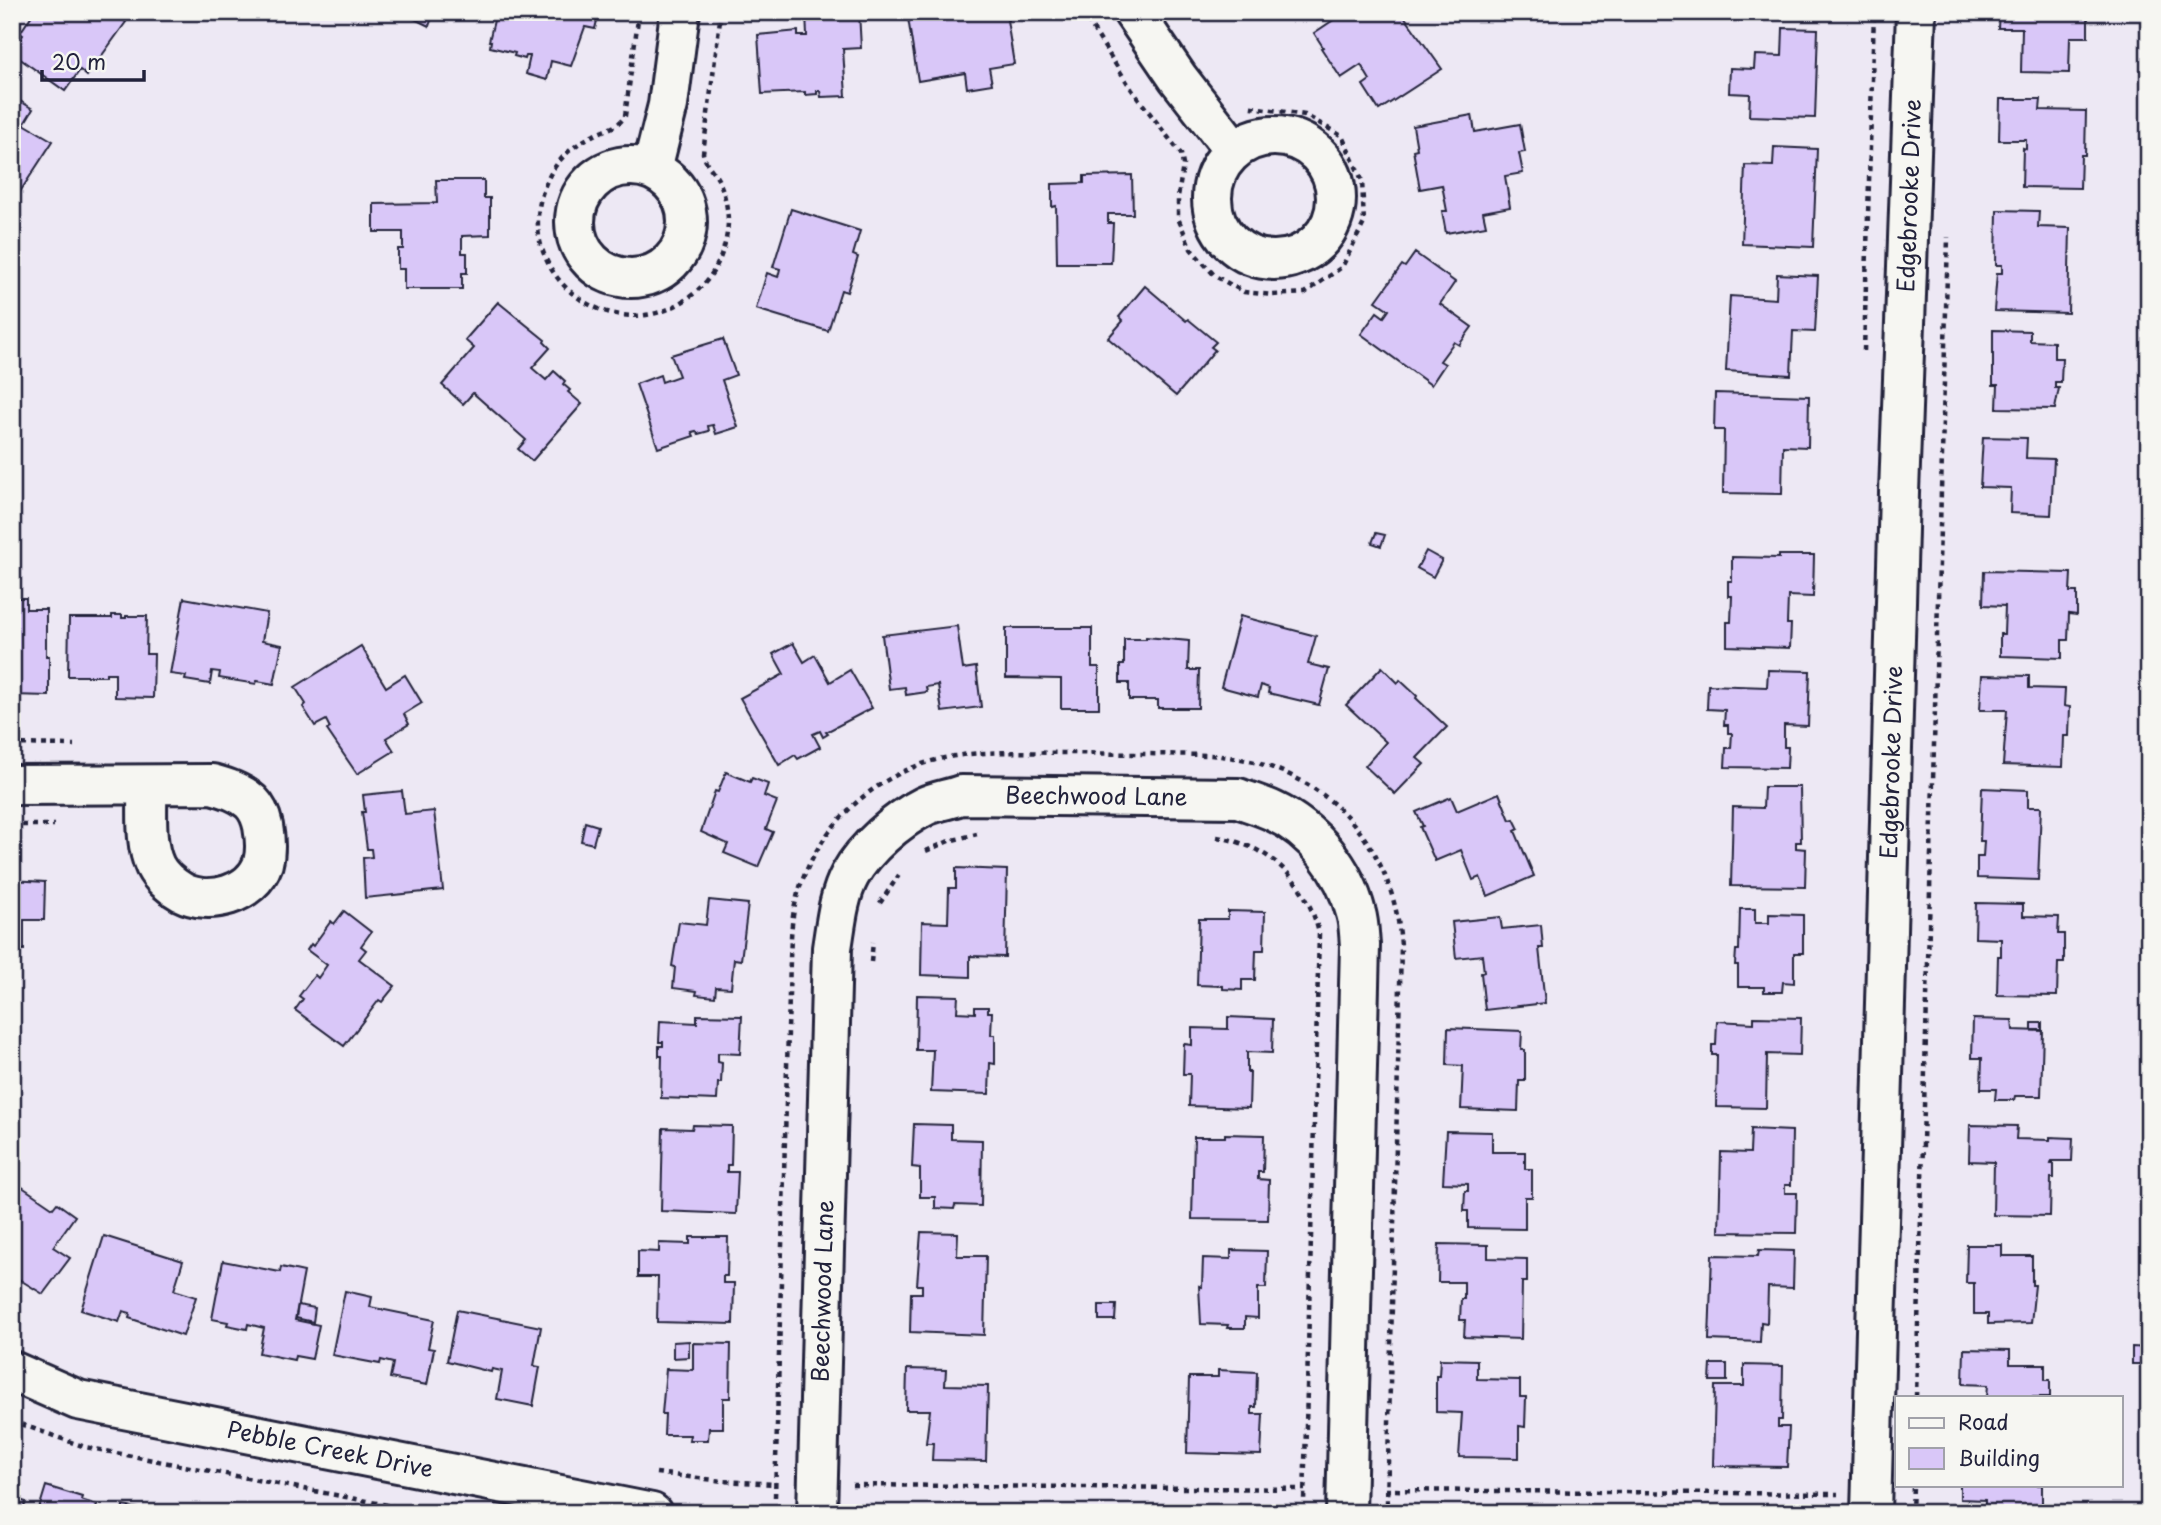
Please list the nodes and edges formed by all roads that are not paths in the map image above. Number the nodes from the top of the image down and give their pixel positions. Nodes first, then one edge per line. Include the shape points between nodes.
1 (680, 12) edge
2 (1133, 12) edge
3 (1916, 12) edge
4 (1234, 150) dead end
5 (652, 169) dead end
6 (12, 785) edge
7 (147, 786) dead end
8 (12, 1371) edge
9 (1346, 1497) edge
10 (1858, 1504) edge
11 (652, 1513) edge
12 (817, 1513) edge

1 - 5 street via 668,105
2 - 4 street
3 - 10 street, Edgebrooke Drive
6 - 7 street
8 - 11 street, Pebble Creek Drive via 78,1400
9 - 12 street, Beechwood Lane via 1360,945 1357,915 1347,886 1307,832 1275,812 1238,798 961,795 925,807 870,849 850,875 838,908 832,948

